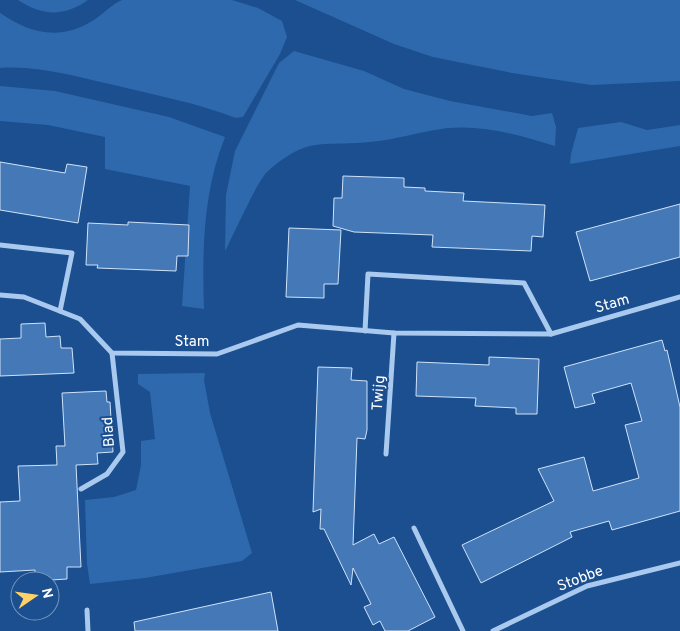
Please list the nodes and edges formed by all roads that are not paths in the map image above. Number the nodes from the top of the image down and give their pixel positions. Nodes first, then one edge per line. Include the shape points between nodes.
1 (0, 245) edge
2 (0, 295) edge
3 (680, 297) edge
4 (60, 311) junction
5 (365, 331) junction
6 (394, 333) junction
7 (551, 334) junction
8 (112, 353) junction
9 (386, 454) dead end
10 (80, 489) dead end
11 (414, 528) dead end
12 (680, 563) edge
13 (87, 610) dead end
14 (88, 631) edge
15 (463, 631) edge
16 (493, 631) edge

1 - 4 street via 72,253
2 - 4 street via 24,297
3 - 7 street, Stam
4 - 8 street via 80,319
5 - 6 street, Stam
5 - 7 street via 368,274 524,283
5 - 8 street, Stam via 298,325 217,354
6 - 7 street, Stam
6 - 9 street, Twijg
8 - 10 street, Blad via 123,452 107,474
11 - 15 street
12 - 16 street, Stobbe via 587,586
13 - 14 street

